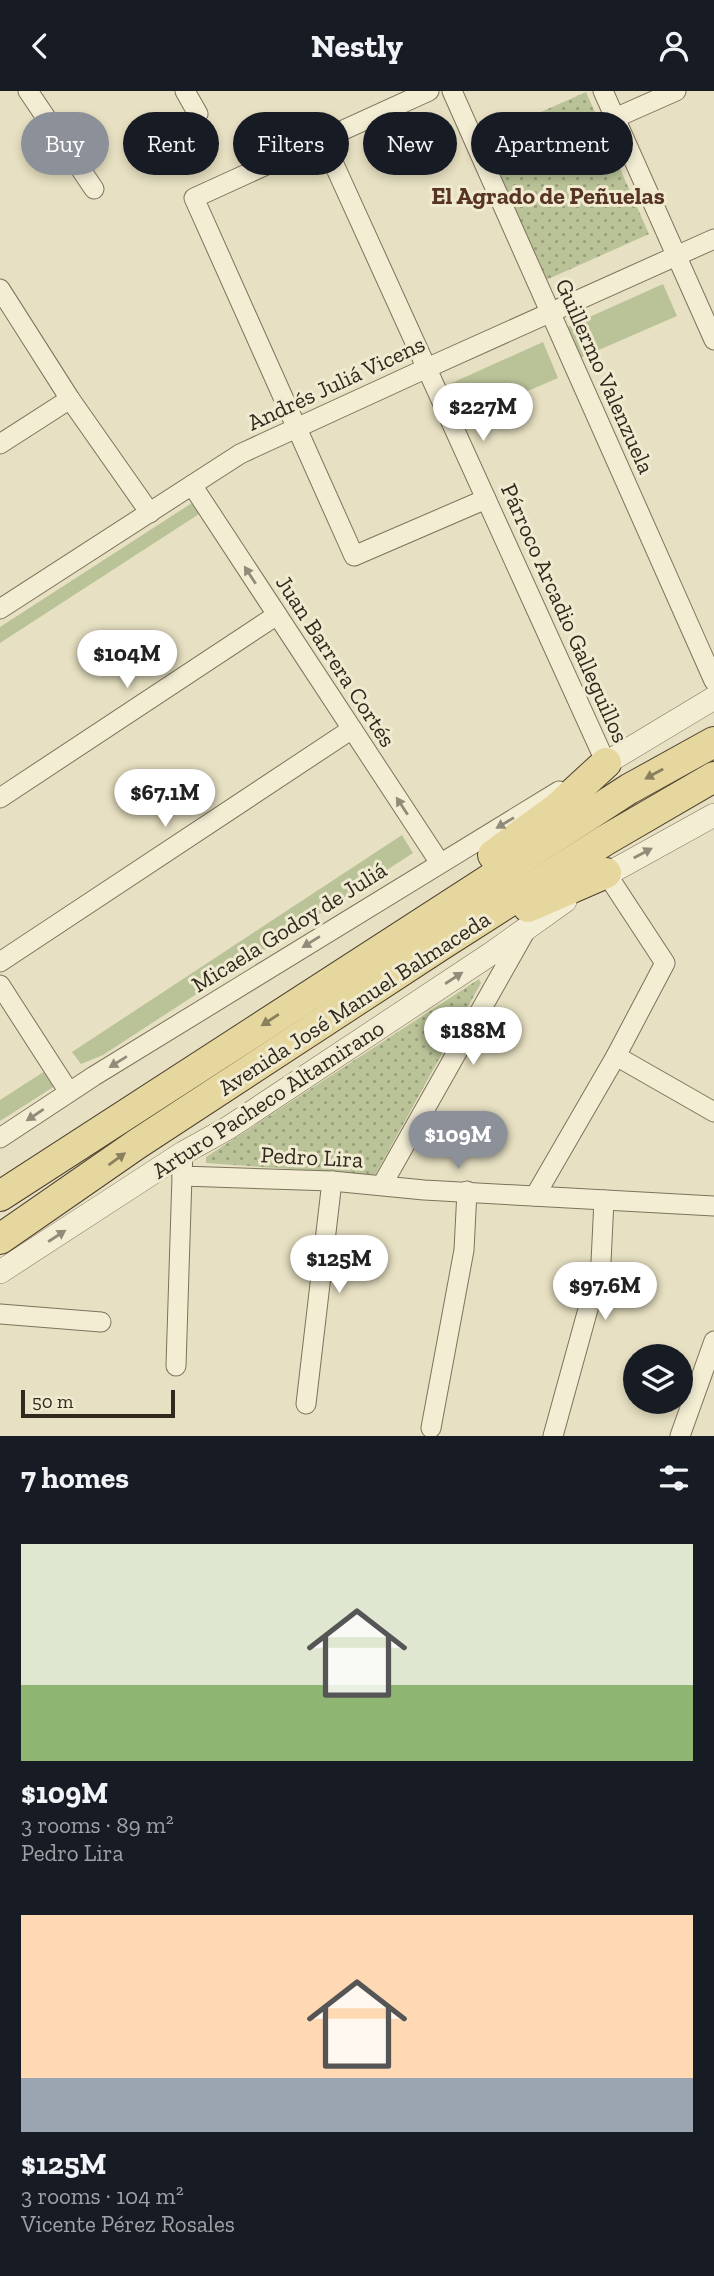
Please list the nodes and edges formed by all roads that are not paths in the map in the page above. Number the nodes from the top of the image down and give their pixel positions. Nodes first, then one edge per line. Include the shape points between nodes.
1 (28, 91) edge
2 (185, 91) edge
3 (429, 91) edge
4 (452, 91) edge
5 (603, 91) edge
6 (676, 91) edge
7 (197, 112) edge
8 (612, 112) edge
9 (629, 112) edge
10 (349, 128) edge
11 (633, 158) edge
12 (245, 175) edge
13 (339, 175) edge
14 (94, 189) dead end
15 (714, 239) edge
16 (677, 256) junction
17 (0, 289) edge
18 (550, 312) junction
19 (714, 340) edge
20 (427, 367) junction
21 (70, 399) junction
22 (297, 429) junction
23 (0, 445) edge
24 (192, 485) junction
25 (486, 499) junction
26 (150, 513) junction
27 (0, 609) edge
28 (277, 615) junction
29 (714, 681) edge
30 (714, 698) edge
31 (352, 729) junction
32 (714, 742) edge
33 (606, 763) junction
34 (714, 777) edge
35 (0, 798) edge
36 (714, 815) edge
37 (440, 863) junction
38 (606, 873) junction
39 (527, 927) junction
40 (441, 945) junction
41 (368, 956) junction
42 (0, 962) edge
43 (0, 985) edge
44 (616, 1056) junction
45 (69, 1091) junction
46 (714, 1112) edge
47 (0, 1138) edge
48 (183, 1153) junction
49 (182, 1176) junction
50 (332, 1181) junction
51 (382, 1185) junction
52 (467, 1191) junction
53 (0, 1196) edge
54 (536, 1196) junction
55 (604, 1200) junction
56 (714, 1206) edge
57 (0, 1239) edge
58 (0, 1272) edge
59 (0, 1314) edge
60 (101, 1322) dead end
61 (714, 1341) edge
62 (176, 1366) dead end
63 (306, 1404) dead end
64 (431, 1428) dead end
65 (553, 1436) edge
66 (680, 1436) edge

1 - 14 street
2 - 7 street
3 - 10 street
4 - 18 street, Guillermo Valenzuela
5 - 8 street
6 - 9 street
11 - 16 street
12 - 22 street via 194,198
13 - 20 street, Párroco Arcadio Galleguillos
15 - 16 street, Andrés Juliá Vicens
16 - 18 street, Andrés Juliá Vicens
16 - 19 street
17 - 21 street
18 - 20 street, Andrés Juliá Vicens
18 - 29 street, Guillermo Valenzuela
20 - 22 street, Andrés Juliá Vicens
20 - 25 street, Párroco Arcadio Galleguillos
21 - 23 street
21 - 26 street
22 - 24 street, Andrés Juliá Vicens via 240,454
22 - 25 street via 355,556
24 - 26 street, Andrés Juliá Vicens
28 -> 24 street, Juan Barrera Cortés
25 - 33 street, Párroco Arcadio Galleguillos
26 - 27 street, Andrés Juliá Vicens
28 - 31 street, Juan Barrera Cortés
28 - 35 street
30 - 33 street
37 -> 31 street, Juan Barrera Cortés
31 - 42 street
32 -> 41 main road, Avenida José Manuel Balmaceda via 629,789
33 -> 37 street, Micaela Godoy de Juliá
33 - 41 main road via 557,808 430,901
34 - 40 main road, Avenida José Manuel Balmaceda
38 -> 36 street, Arturo Pacheco Altamirano
37 -> 45 street, Micaela Godoy de Juliá
38 - 39 street, Arturo Pacheco Altamirano
38 - 40 main road
38 - 44 street via 665,963
48 -> 39 street, Arturo Pacheco Altamirano via 228,1128
39 - 51 street
57 -> 40 main road, Avenida José Manuel Balmaceda
41 -> 53 main road, Avenida José Manuel Balmaceda
43 - 45 street
44 - 46 street
44 - 54 street
45 -> 47 street, Micaela Godoy de Juliá
48 - 49 street
58 -> 48 street, Arturo Pacheco Altamirano
49 - 50 street, Pedro Lira
49 - 62 street
50 - 51 street, Pedro Lira
50 - 63 street
51 - 52 street, Pedro Lira
52 - 54 street, Pedro Lira
52 - 64 street via 464,1250
54 - 55 street, Pedro Lira
55 - 56 street, Pedro Lira
55 - 65 street via 601,1262
59 - 60 street
61 - 66 street

